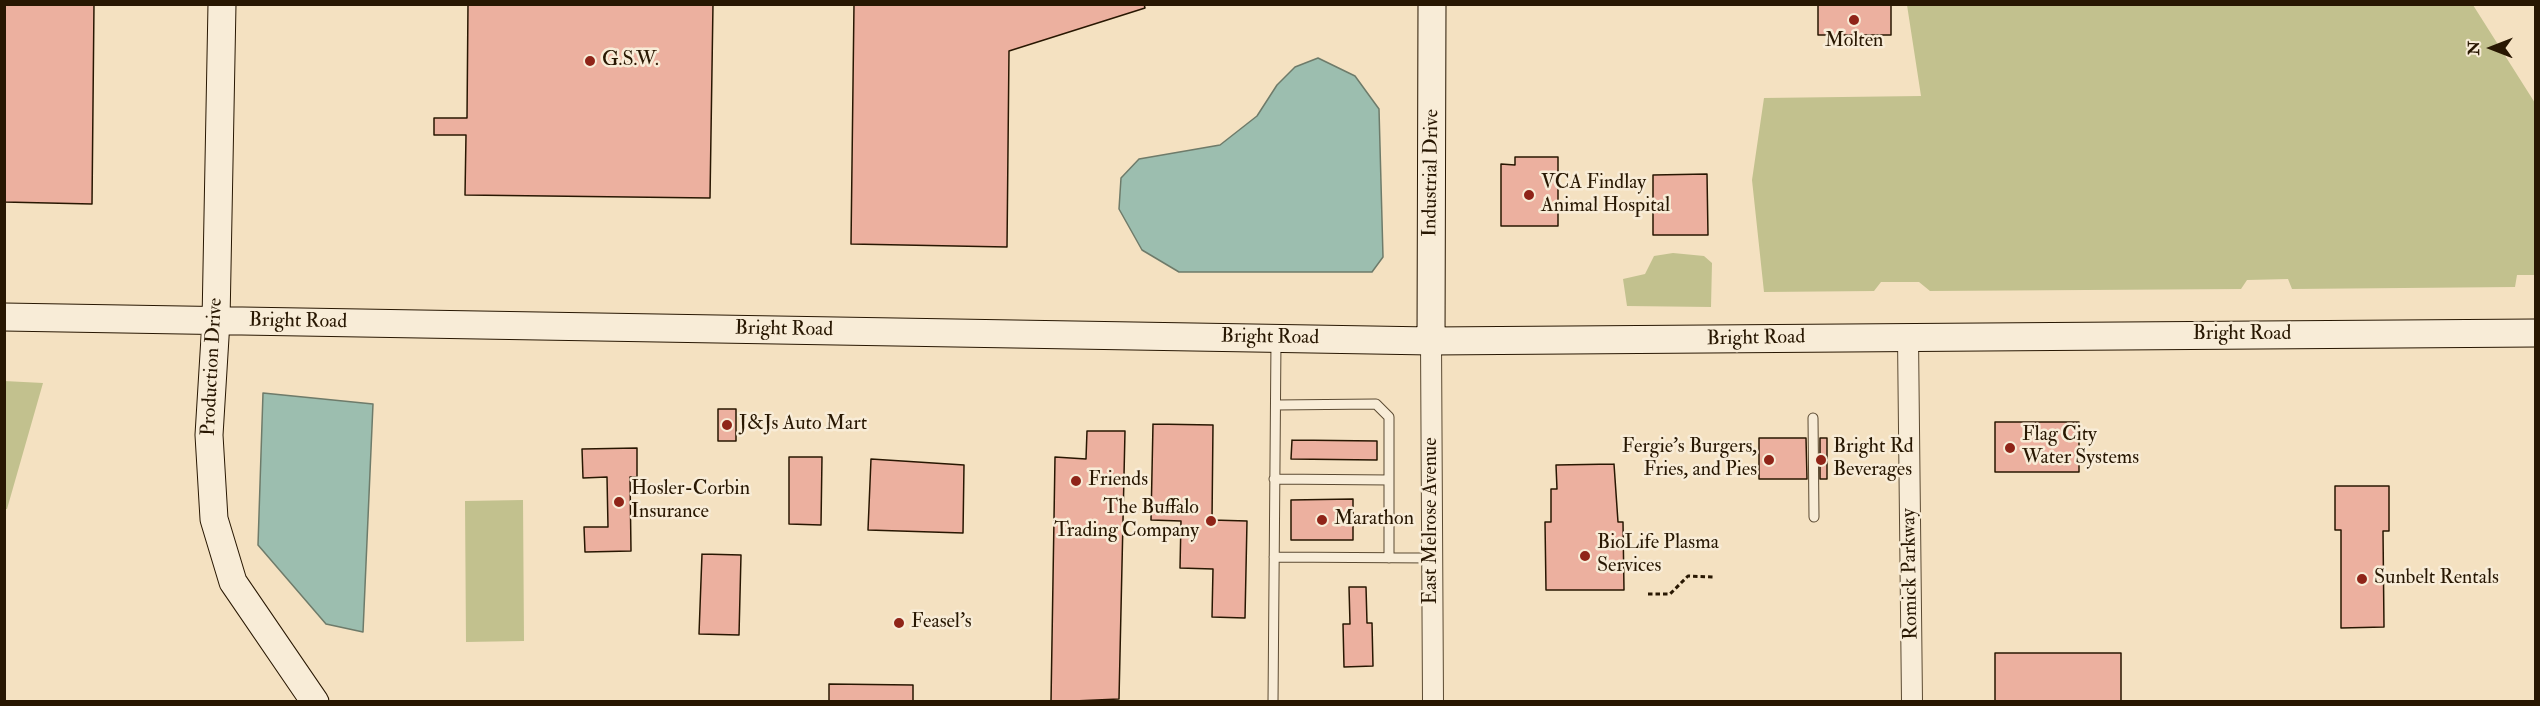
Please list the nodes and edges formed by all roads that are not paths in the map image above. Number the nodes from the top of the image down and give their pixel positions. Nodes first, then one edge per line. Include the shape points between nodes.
1 (222, 4) edge
2 (1432, 4) edge
3 (4, 317) edge
4 (216, 321) junction
5 (2535, 333) edge
6 (1276, 338) junction
7 (1908, 338) junction
8 (1431, 340) junction
9 (1276, 405) junction
10 (1813, 418) dead end
11 (1274, 479) junction
12 (1389, 480) junction
13 (1814, 517) dead end
14 (1274, 557) junction
15 (1389, 558) junction
16 (1432, 558) junction
17 (315, 702) edge
18 (1273, 702) edge
19 (1433, 702) edge
20 (1912, 702) edge

1 - 4 main road, Production Drive
2 - 8 main road, Industrial Drive
3 - 4 main road, Bright Road
4 - 6 main road, Bright Road
4 - 17 main road, Production Drive via 209,435 214,519 233,582
5 - 7 main road, Bright Road
6 - 8 main road, Bright Road
6 - 9 lane
7 - 8 main road, Bright Road
7 - 20 street, Romick Parkway
8 - 16 street, East Melrose Avenue
9 - 11 lane
9 - 12 lane via 1376,404 1389,417
10 - 13 lane
11 - 12 lane
11 - 14 lane
12 - 15 lane
14 - 15 lane
14 - 18 lane
15 - 16 lane
16 - 19 street, East Melrose Avenue

